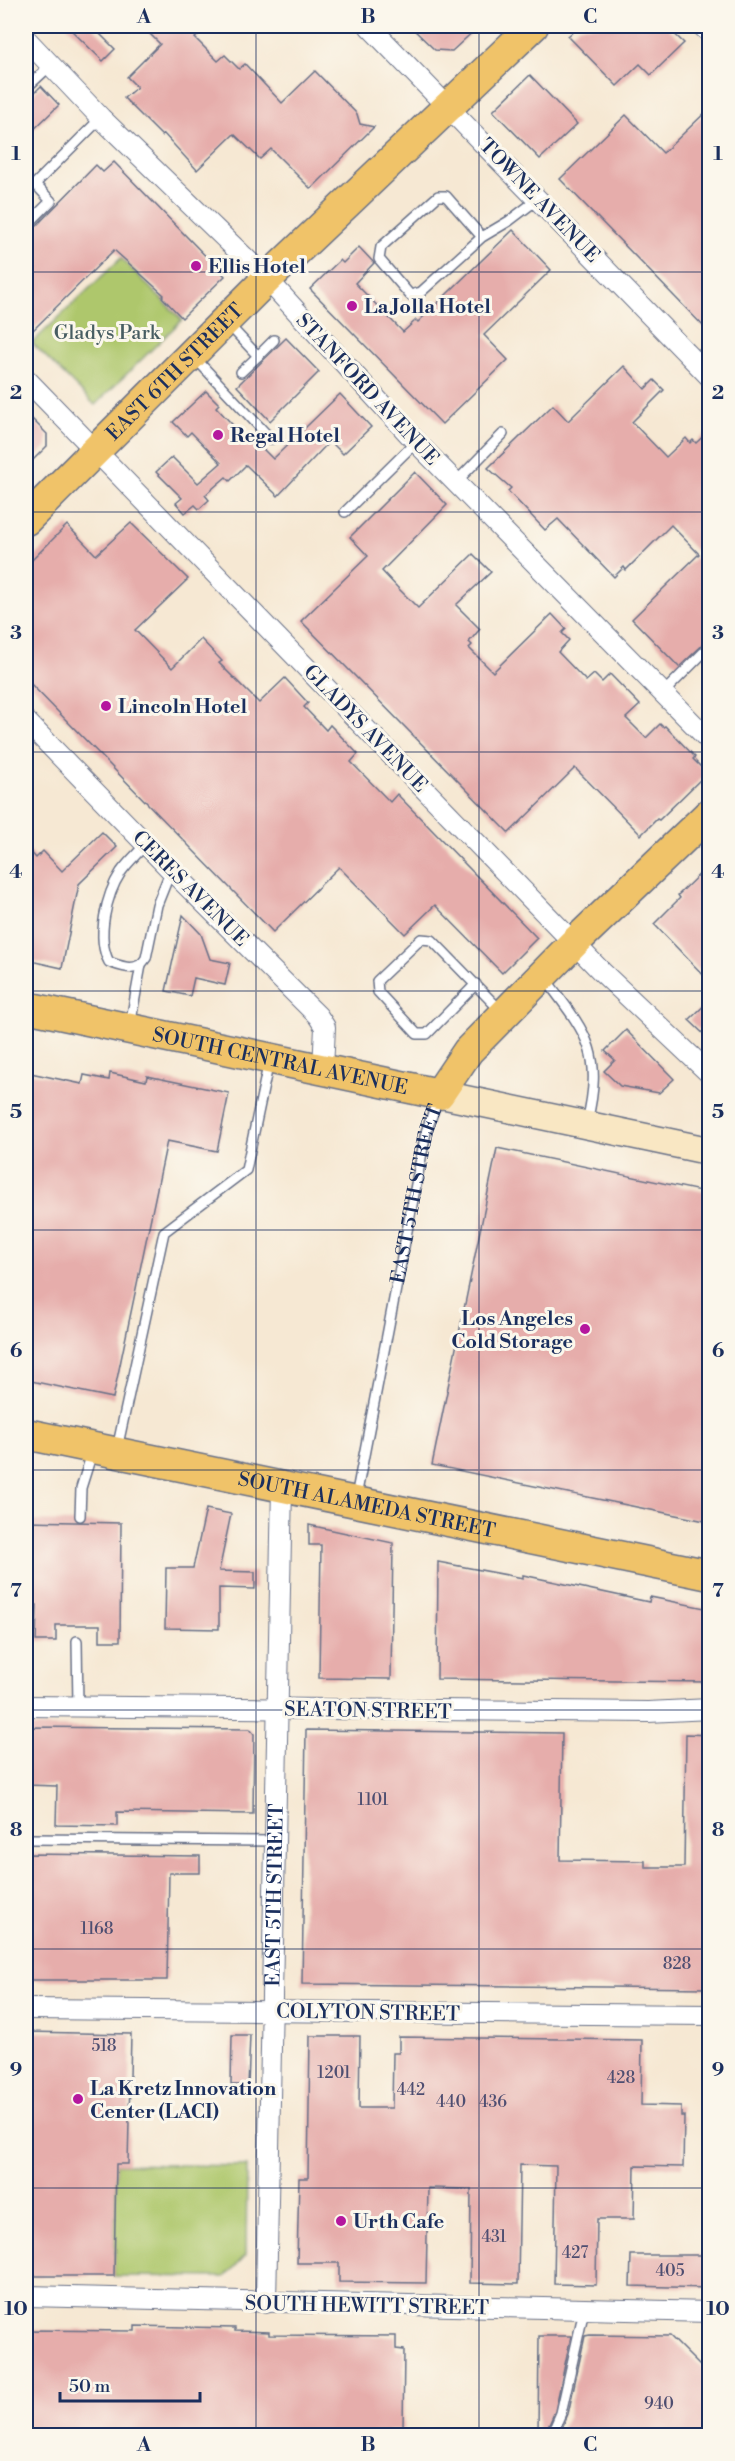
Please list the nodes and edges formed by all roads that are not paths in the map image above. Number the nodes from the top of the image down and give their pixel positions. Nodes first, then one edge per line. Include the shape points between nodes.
1 (369, 26) edge
2 (533, 26) edge
3 (702, 26) edge
4 (710, 33) edge
5 (26, 39) edge
6 (51, 65) junction
7 (26, 88) edge
8 (449, 105) junction
9 (101, 118) junction
10 (538, 199) junction
11 (26, 226) edge
12 (482, 237) junction
13 (267, 279) junction
14 (225, 320) junction
15 (274, 340) dead end
16 (191, 354) junction
17 (258, 356) junction
18 (241, 372) dead end
19 (710, 377) edge
20 (26, 379) edge
21 (503, 434) dead end
22 (271, 439) dead end
23 (416, 442) junction
24 (95, 450) junction
25 (456, 482) junction
26 (345, 512) dead end
27 (26, 520) edge
28 (710, 646) edge
29 (663, 693) junction
30 (28, 728) edge
31 (710, 741) edge
32 (710, 813) edge
33 (146, 844) junction
34 (171, 870) junction
35 (574, 943) junction
36 (141, 965) junction
37 (543, 975) junction
38 (476, 984) junction
39 (26, 1007) edge
40 (505, 1015) junction
41 (129, 1029) junction
42 (269, 1059) junction
43 (323, 1070) junction
44 (710, 1074) edge
45 (439, 1094) junction
46 (586, 1126) junction
47 (710, 1151) edge
48 (26, 1434) edge
49 (104, 1450) junction
50 (282, 1486) junction
51 (355, 1502) junction
52 (80, 1516) dead end
53 (710, 1575) edge
54 (77, 1641) dead end
55 (26, 1706) edge
56 (78, 1706) junction
57 (278, 1709) junction
58 (710, 1709) edge
59 (31, 1839) dead end
60 (275, 1841) junction
61 (26, 2009) edge
62 (272, 2011) junction
63 (710, 2015) edge
64 (26, 2296) edge
65 (266, 2303) junction
66 (584, 2310) junction
67 (710, 2312) edge
68 (551, 2436) edge

1 - 8 street, TOWNE AVENUE
2 - 8 main road, EAST 6TH STREET
3 - 4 street
5 - 6 street, STANFORD AVENUE
6 - 7 lane
6 - 9 street, STANFORD AVENUE
8 - 10 street, TOWNE AVENUE
8 - 13 main road, EAST 6TH STREET
9 - 11 lane via 34,184 51,201
9 - 13 street, STANFORD AVENUE
10 - 12 lane
10 - 19 street, TOWNE AVENUE
12 - 12 lane via 446,196 438,196 381,247 379,259 410,294 421,292
13 - 14 main road, EAST 6TH STREET
13 - 23 street, STANFORD AVENUE
14 - 16 main road, EAST 6TH STREET
14 - 17 lane
15 - 17 lane
16 - 22 lane
16 - 24 main road, EAST 6TH STREET
17 - 18 lane
20 - 24 street, GLADYS AVENUE
21 - 25 lane
23 - 25 street, STANFORD AVENUE
23 - 26 lane
24 - 27 main road, EAST 6TH STREET
24 - 35 street, GLADYS AVENUE
25 - 29 street, STANFORD AVENUE
28 - 29 lane
29 - 31 street, STANFORD AVENUE
30 - 33 street, CERES AVENUE
32 - 35 main road, EAST 5TH STREET
33 - 34 street, CERES AVENUE
33 - 36 lane via 120,874 102,938 109,962 134,968
34 - 36 lane
34 - 43 street, CERES AVENUE via 318,1016 325,1027
35 - 37 main road, EAST 5TH STREET
35 - 44 street, GLADYS AVENUE
36 - 41 lane
37 - 40 main road, EAST 5TH STREET
37 - 46 lane via 580,1025 590,1048 595,1083
38 - 38 lane via 432,940 421,939 377,981 378,992 417,1034 427,1034
38 - 40 lane
39 - 41 main road, SOUTH CENTRAL AVENUE
40 - 45 main road, EAST 5TH STREET via 468,1051
41 - 42 main road, SOUTH CENTRAL AVENUE
42 - 43 main road, SOUTH CENTRAL AVENUE
42 - 49 lane via 246,1170 164,1232
43 - 45 main road, SOUTH CENTRAL AVENUE
45 - 46 main road, SOUTH CENTRAL AVENUE
45 - 51 lane, EAST 5TH STREET via 426,1132
46 - 47 main road, SOUTH CENTRAL AVENUE
48 - 49 main road, SOUTH ALAMEDA STREET
49 - 50 main road, SOUTH ALAMEDA STREET
49 - 52 lane via 81,1488
50 - 51 main road, SOUTH ALAMEDA STREET
50 - 57 street, EAST 5TH STREET
51 - 53 main road, SOUTH ALAMEDA STREET
54 - 56 lane
55 - 56 street, SEATON STREET
56 - 57 street, SEATON STREET
57 - 58 street, SEATON STREET
57 - 60 street, EAST 5TH STREET
59 - 60 lane
60 - 62 street, EAST 5TH STREET
61 - 62 street, COLYTON STREET
62 - 63 street, COLYTON STREET
62 - 65 street, EAST 5TH STREET
64 - 65 street, SOUTH HEWITT STREET
65 - 66 street, SOUTH HEWITT STREET
66 - 67 street, SOUTH HEWITT STREET
66 - 68 lane via 561,2413

